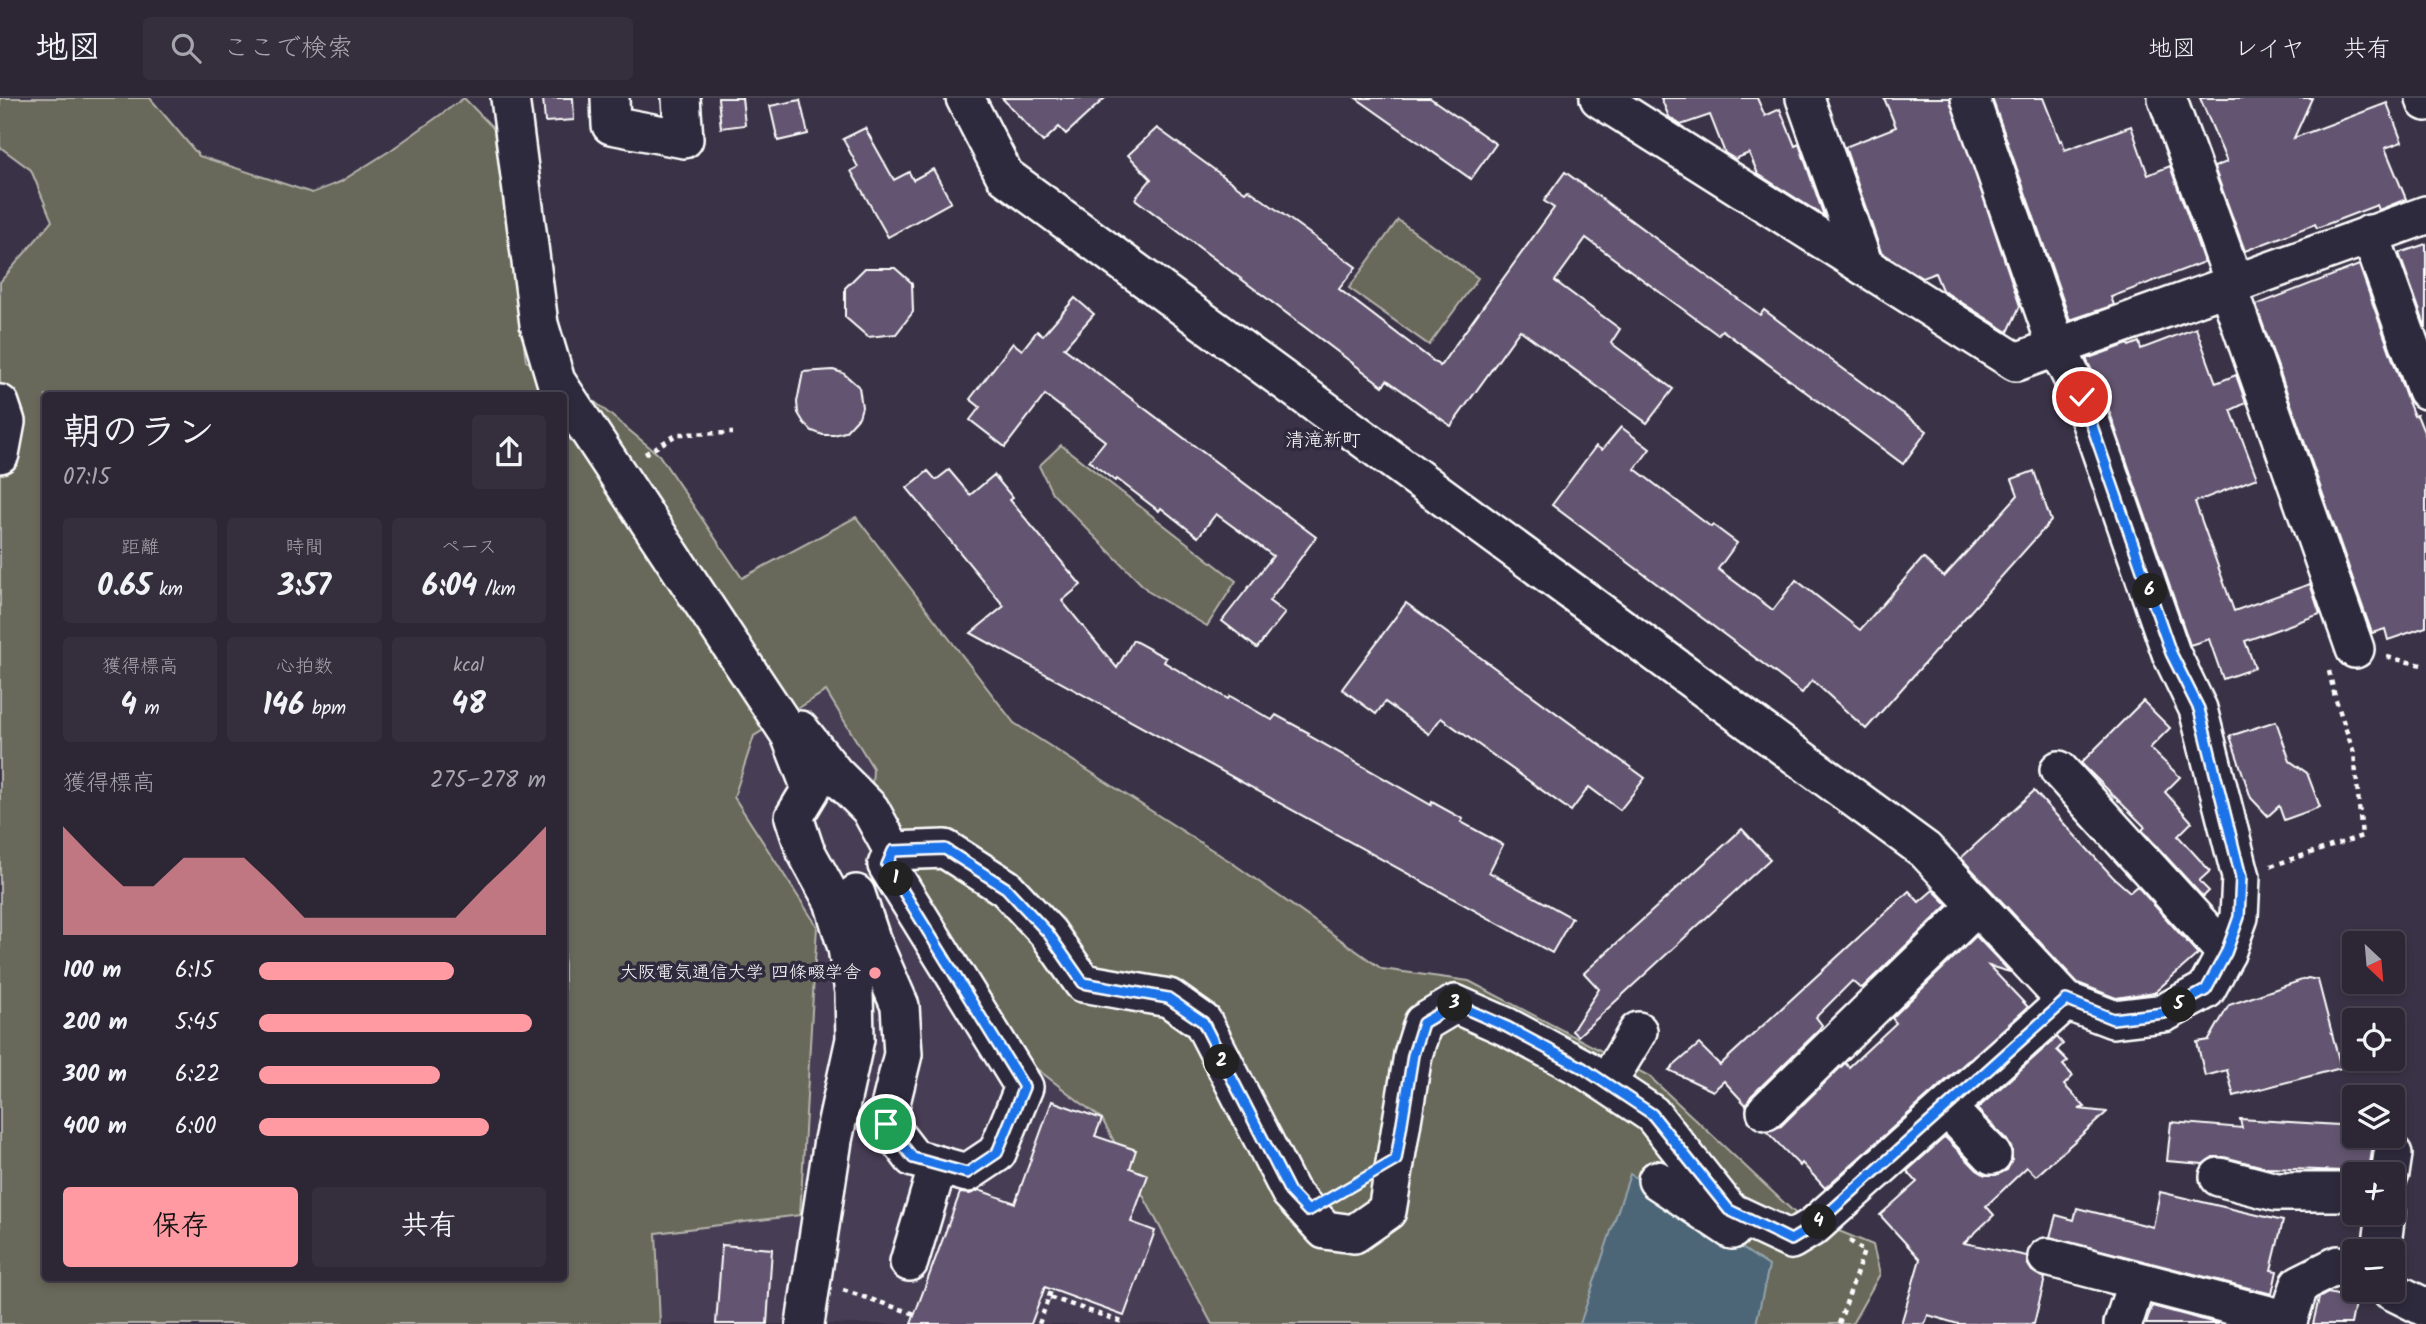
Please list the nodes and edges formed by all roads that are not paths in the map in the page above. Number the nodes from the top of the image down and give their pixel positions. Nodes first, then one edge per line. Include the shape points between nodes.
1 (510, 98) edge
2 (610, 98) edge
3 (681, 98) edge
4 (965, 98) edge
5 (1599, 98) edge
6 (1805, 98) edge
7 (1970, 98) edge
8 (2167, 98) edge
9 (2426, 215) edge
10 (2370, 234) junction
11 (1864, 266) junction
12 (2230, 284) junction
13 (2057, 348) junction
14 (2426, 390) edge
15 (564, 392) edge
16 (567, 397) edge
17 (0, 404) edge
18 (0, 454) edge
19 (2341, 657) road end
20 (790, 735) junction
21 (2059, 770) dead end
22 (811, 789) junction
23 (893, 851) junction
24 (1977, 906) junction
25 (2226, 953) junction
26 (2066, 1000) junction
27 (1638, 1031) dead end
28 (1607, 1083) junction
29 (1947, 1108) junction
30 (1766, 1111) dead end
31 (1992, 1156) dead end
32 (937, 1165) junction
33 (2219, 1177) dead end
34 (1657, 1180) dead end
35 (2342, 1192) edge
36 (1809, 1229) junction
37 (2047, 1257) dead end
38 (909, 1262) dead end
39 (2342, 1267) edge
40 (2137, 1281) junction
41 (2405, 1298) edge
42 (2426, 1308) edge
43 (2288, 1322) edge
44 (805, 1324) edge
45 (2123, 1324) edge

1 - 15 street via 539,324
2 - 3 street via 611,125 684,139
4 - 24 street via 1005,176 1925,850
5 - 11 street
6 - 11 street
7 - 13 street
8 - 12 street
9 - 10 street
10 - 12 street
10 - 14 street
11 - 13 street via 2016,362
12 - 13 street
12 - 19 street
13 - 25 street via 2082,397 2171,653 2199,709 2241,877 2239,917
16 - 20 street
17 - 18 street via 6,422
20 - 22 street
20 - 23 street via 800,730 870,809
21 - 25 street
22 - 32 street via 825,842 857,896 900,1006 903,1054 886,1124 913,1158
22 - 44 street via 794,817 805,850 833,901 847,948 855,1039 832,1145
23 - 28 street via 945,849 1006,888 1048,933 1083,983 1168,998 1203,1022 1290,1192 1325,1230 1354,1234 1387,1211 1413,1055 1423,1023 1455,1004 1507,1027
23 - 32 street via 887,865 1024,1087 997,1153 967,1173
24 - 26 street
24 - 30 street
25 - 26 street via 2206,990 2164,1013 2113,1019
26 - 29 street
27 - 28 street
28 - 36 street via 1652,1114 1729,1210
29 - 31 street
29 - 36 street
32 - 38 street
33 - 35 street via 2276,1192
34 - 36 street via 1761,1249
37 - 40 street
39 - 43 street via 2300,1284
40 - 43 street
40 - 45 street
41 - 42 street

